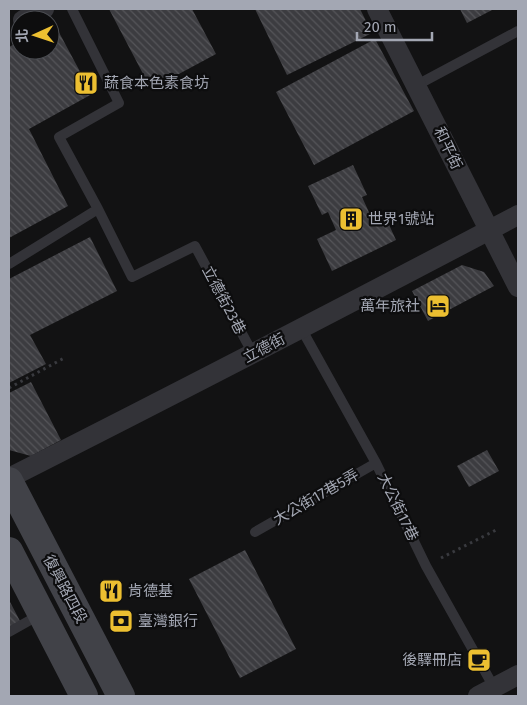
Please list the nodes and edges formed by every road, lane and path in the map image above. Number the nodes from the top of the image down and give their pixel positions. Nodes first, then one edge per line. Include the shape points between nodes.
1 (72, 9) edge
2 (377, 9) edge
3 (518, 31) edge
4 (417, 85) junction
5 (98, 209) junction
6 (518, 215) edge
7 (489, 230) junction
8 (9, 264) edge
9 (518, 287) edge
10 (301, 328) junction
11 (253, 354) junction
12 (66, 357) dead end
13 (9, 388) edge
14 (376, 463) junction
15 (9, 480) edge
16 (498, 529) dead end
17 (255, 532) dead end
18 (9, 550) edge
19 (426, 566) junction
20 (42, 614) junction
21 (9, 632) edge
22 (518, 675) edge
23 (490, 693) edge
24 (84, 696) edge
25 (121, 696) edge

1 - 5 lane via 119,103 59,137
2 - 4 street, 和平街
3 - 4 lane
4 - 7 street, 和平街
5 - 8 lane
5 - 11 lane, 立德街23巷 via 132,277 194,246
6 - 7 street, 立德街
7 - 9 street, 和平街
7 - 10 street, 立德街
10 - 11 street, 立德街
10 - 14 lane, 大公街17巷
11 - 15 street, 立德街
12 - 13 path
14 - 17 lane, 大公街17巷5弄
14 - 19 lane, 大公街17巷
15 - 25 main road, 復興路四段
16 - 19 path
18 - 20 main road
19 - 23 lane, 大公街17巷
20 - 21 lane
20 - 24 main road
22 - 23 street

